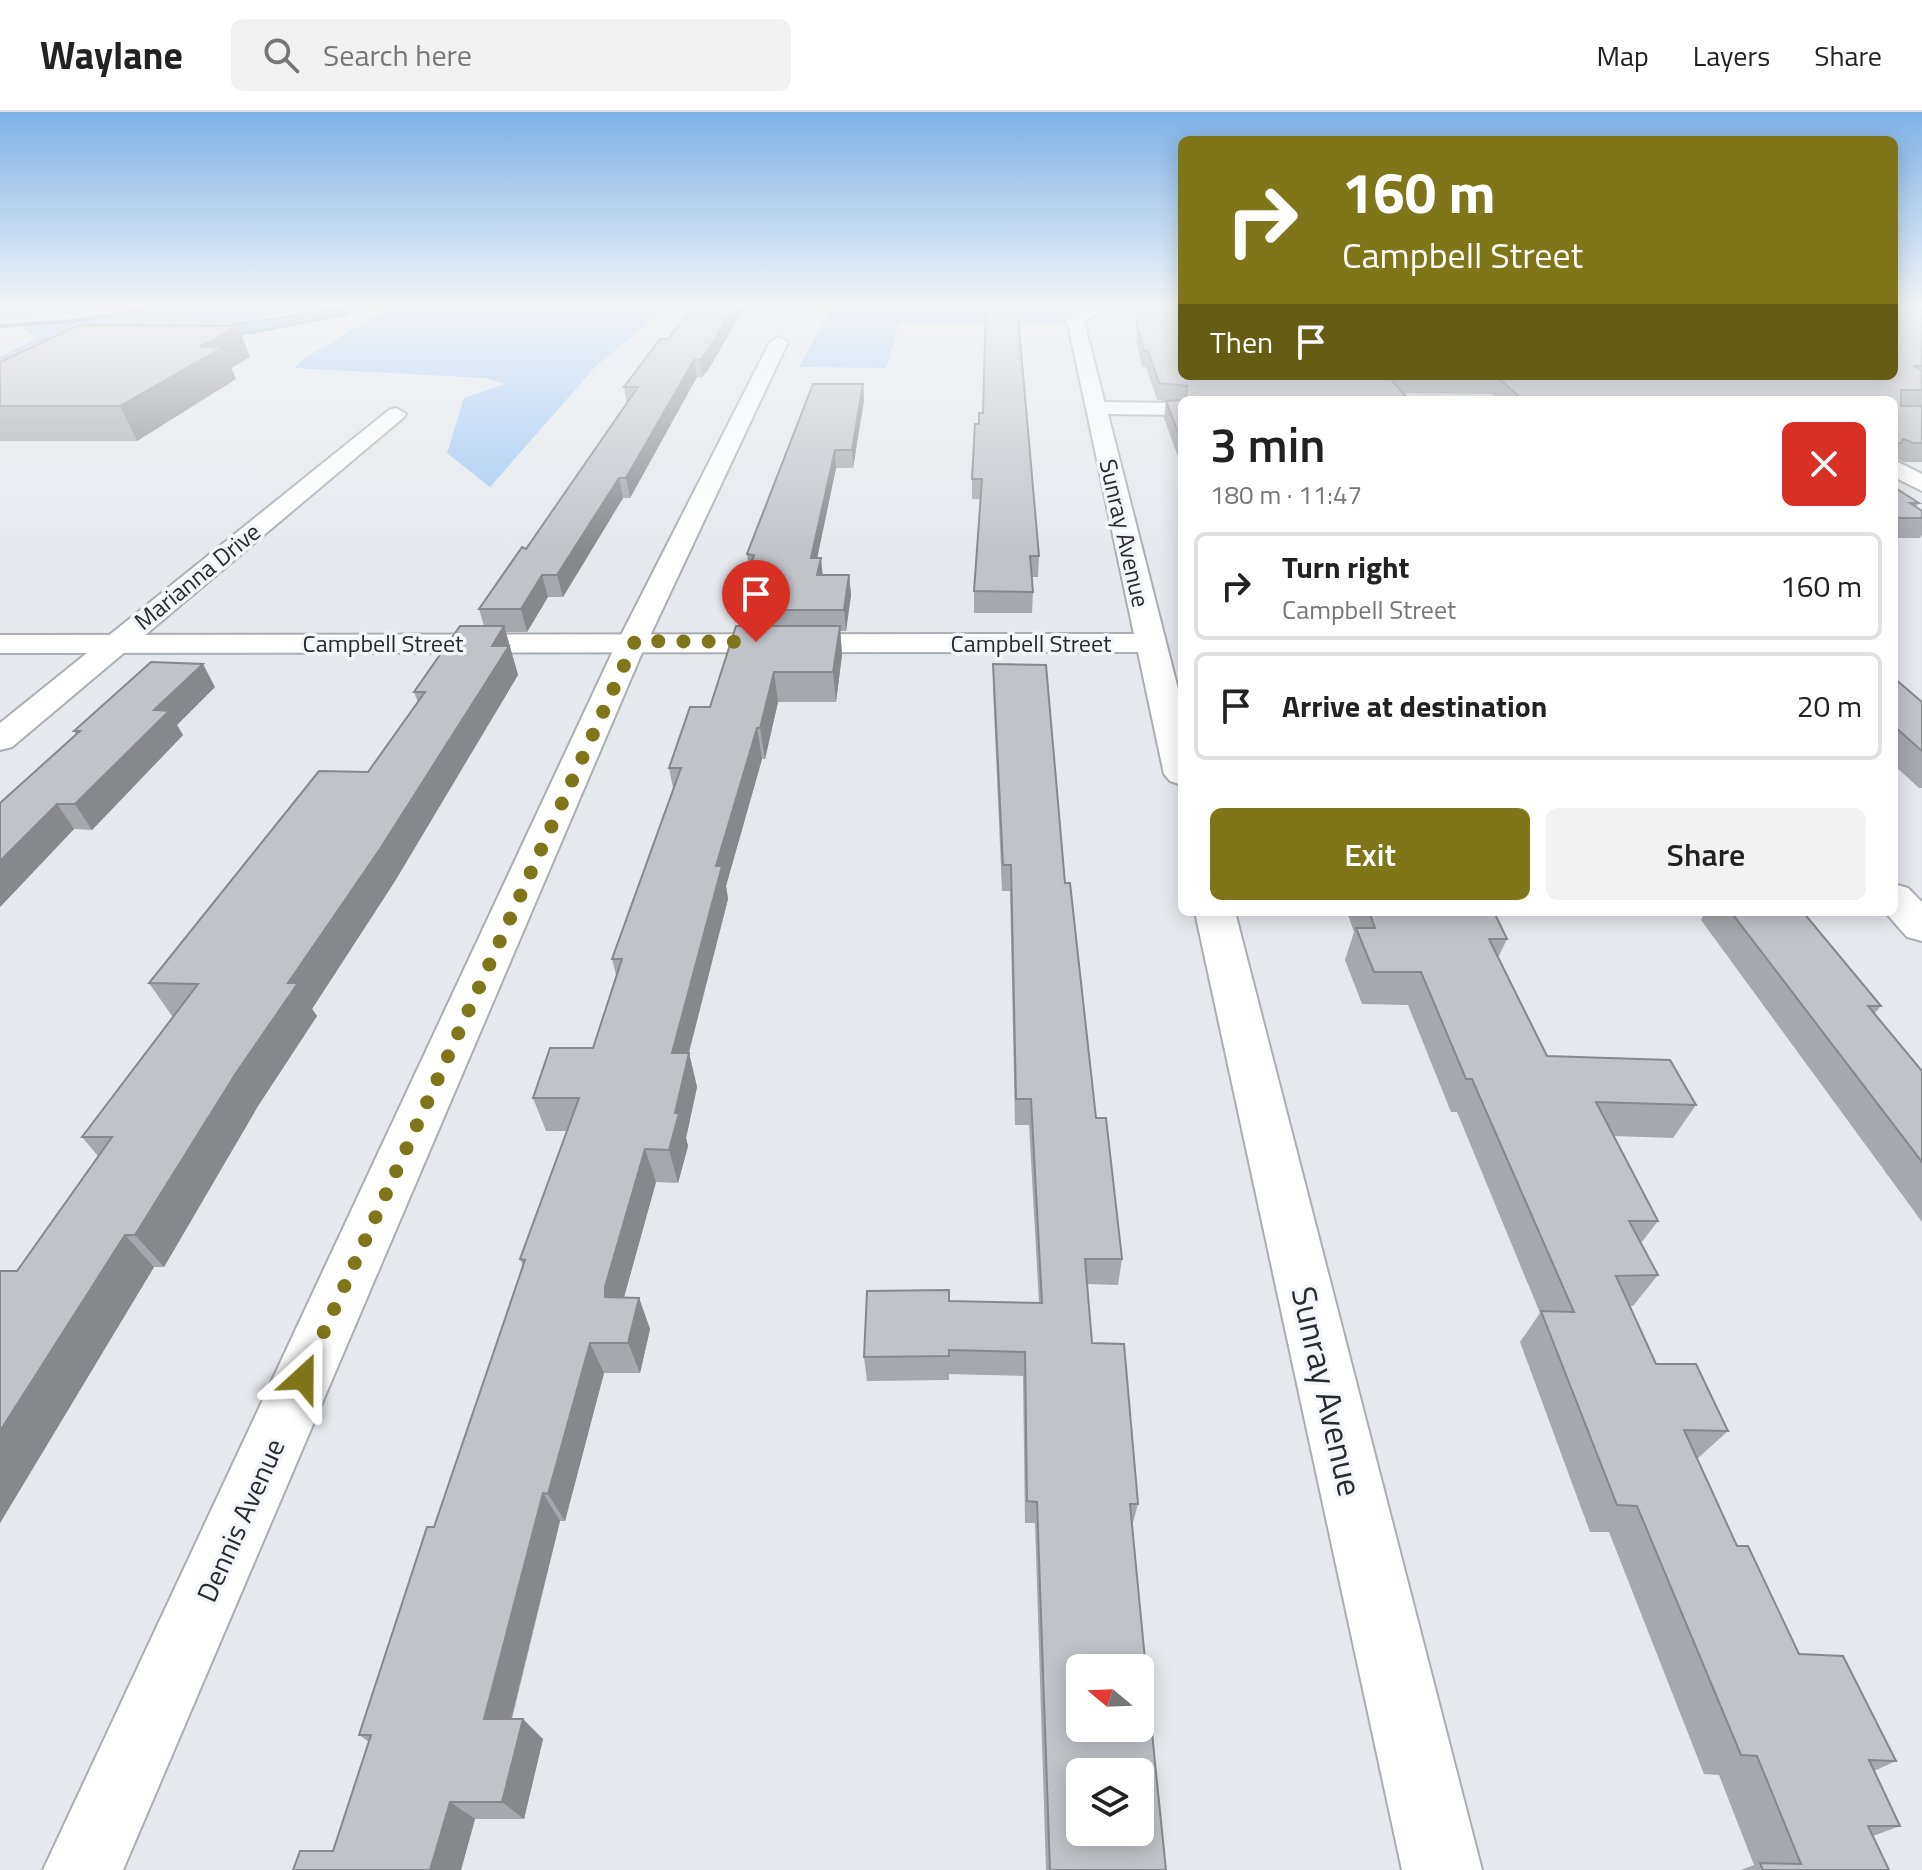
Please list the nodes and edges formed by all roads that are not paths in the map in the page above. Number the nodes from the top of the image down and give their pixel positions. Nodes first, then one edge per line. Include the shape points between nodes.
1 (757, 387) edge
2 (1091, 387) edge
3 (1096, 408) junction
4 (1178, 409) edge
5 (396, 414) dead end
6 (1898, 469) edge
7 (1922, 484) edge
8 (635, 641) junction
9 (1151, 643) junction
10 (0, 644) edge
11 (115, 644) junction
12 (0, 740) edge
13 (1178, 757) edge
14 (1898, 901) edge
15 (1216, 916) edge
16 (1922, 927) edge
17 (83, 1870) edge
18 (1442, 1870) edge

1 - 8 street, Dennis Avenue
2 - 3 street, Sunray Avenue
3 - 4 street
3 - 9 street, Sunray Avenue
5 - 11 street, Marianna Drive
6 - 7 street
8 - 9 street, Campbell Street
8 - 11 street, Campbell Street
8 - 17 street, Dennis Avenue
9 - 13 street, Sunray Avenue
10 - 11 street, Campbell Street
11 - 12 street, Marianna Drive
14 - 16 street
15 - 18 street, Sunray Avenue

